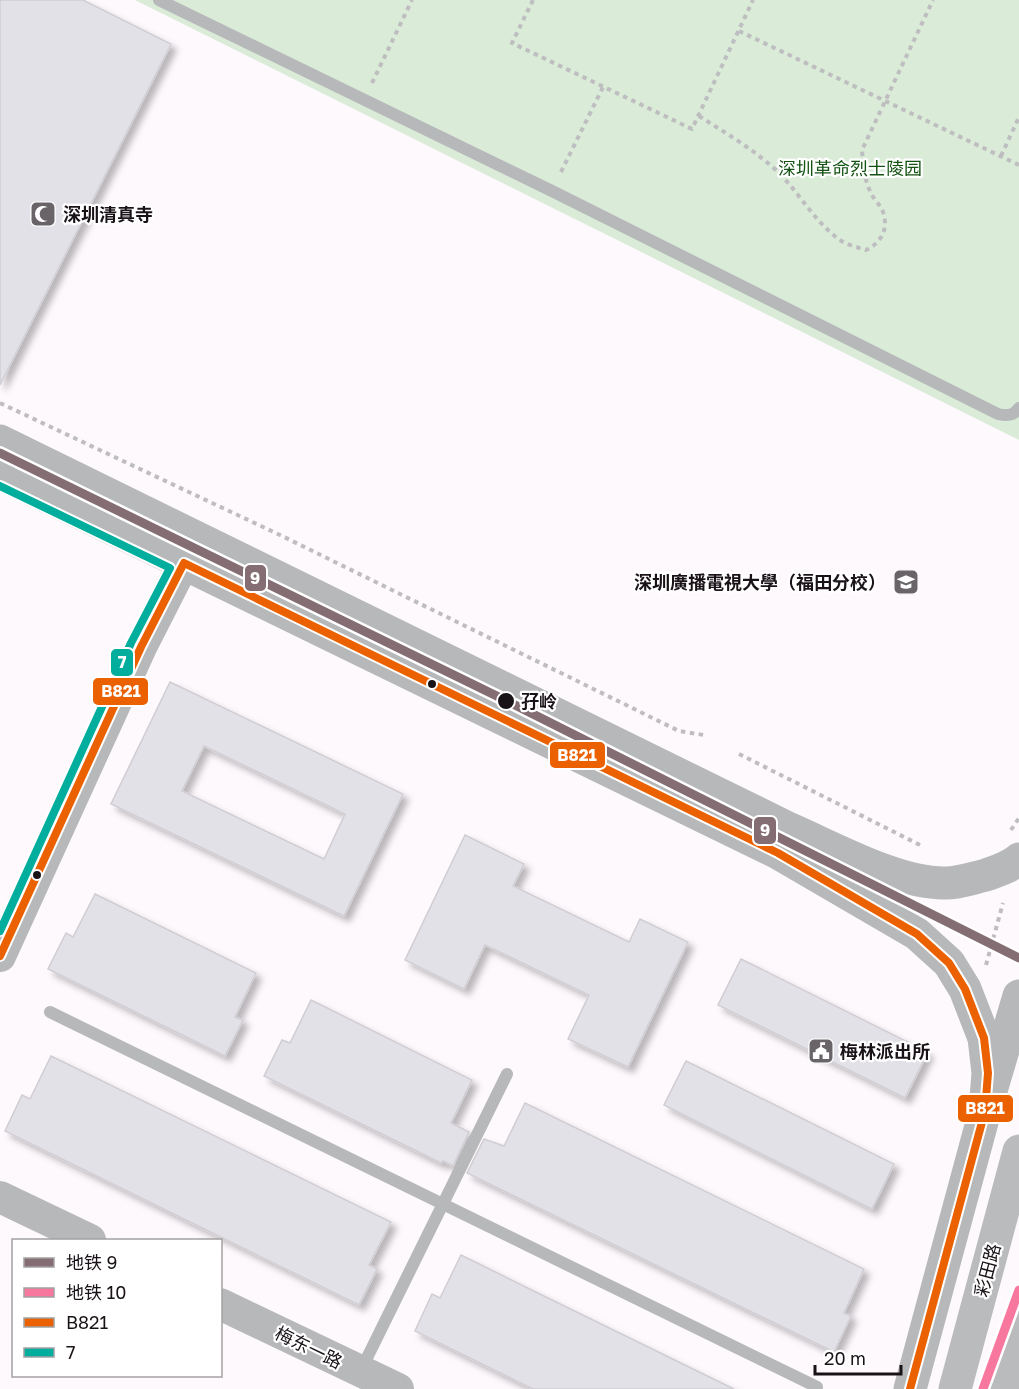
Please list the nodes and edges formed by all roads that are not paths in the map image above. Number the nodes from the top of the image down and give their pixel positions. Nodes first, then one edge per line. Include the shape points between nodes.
1 (159, 0) edge
2 (1019, 408) edge
3 (0, 441) edge
4 (0, 474) edge
5 (190, 550) junction
6 (784, 841) junction
7 (1014, 846) edge
8 (0, 956) edge
9 (1018, 1003) edge
10 (50, 1012) dead end
11 (507, 1074) dead end
12 (986, 1110) junction
13 (1019, 1151) edge
14 (0, 1197) edge
15 (443, 1204) junction
16 (88, 1239) edge
17 (222, 1305) edge
18 (1019, 1327) edge
19 (380, 1383) edge
20 (817, 1387) dead end
21 (910, 1389) edge
22 (955, 1389) edge
23 (1002, 1389) edge

1 - 2 lane via 998,414 1006,416
3 - 5 main road
4 - 5 main road
5 - 6 main road
5 - 8 street via 141,647
6 - 7 main road via 914,879 945,883 998,871
6 - 12 main road via 917,934 949,963 965,989 984,1038 988,1073
9 - 12 main road
10 - 15 lane
11 - 15 lane
12 - 21 main road
13 - 22 main road, 彩田路
14 - 16 street
15 - 19 lane
15 - 20 lane
17 - 19 street, 梅东一路
18 - 23 main road

